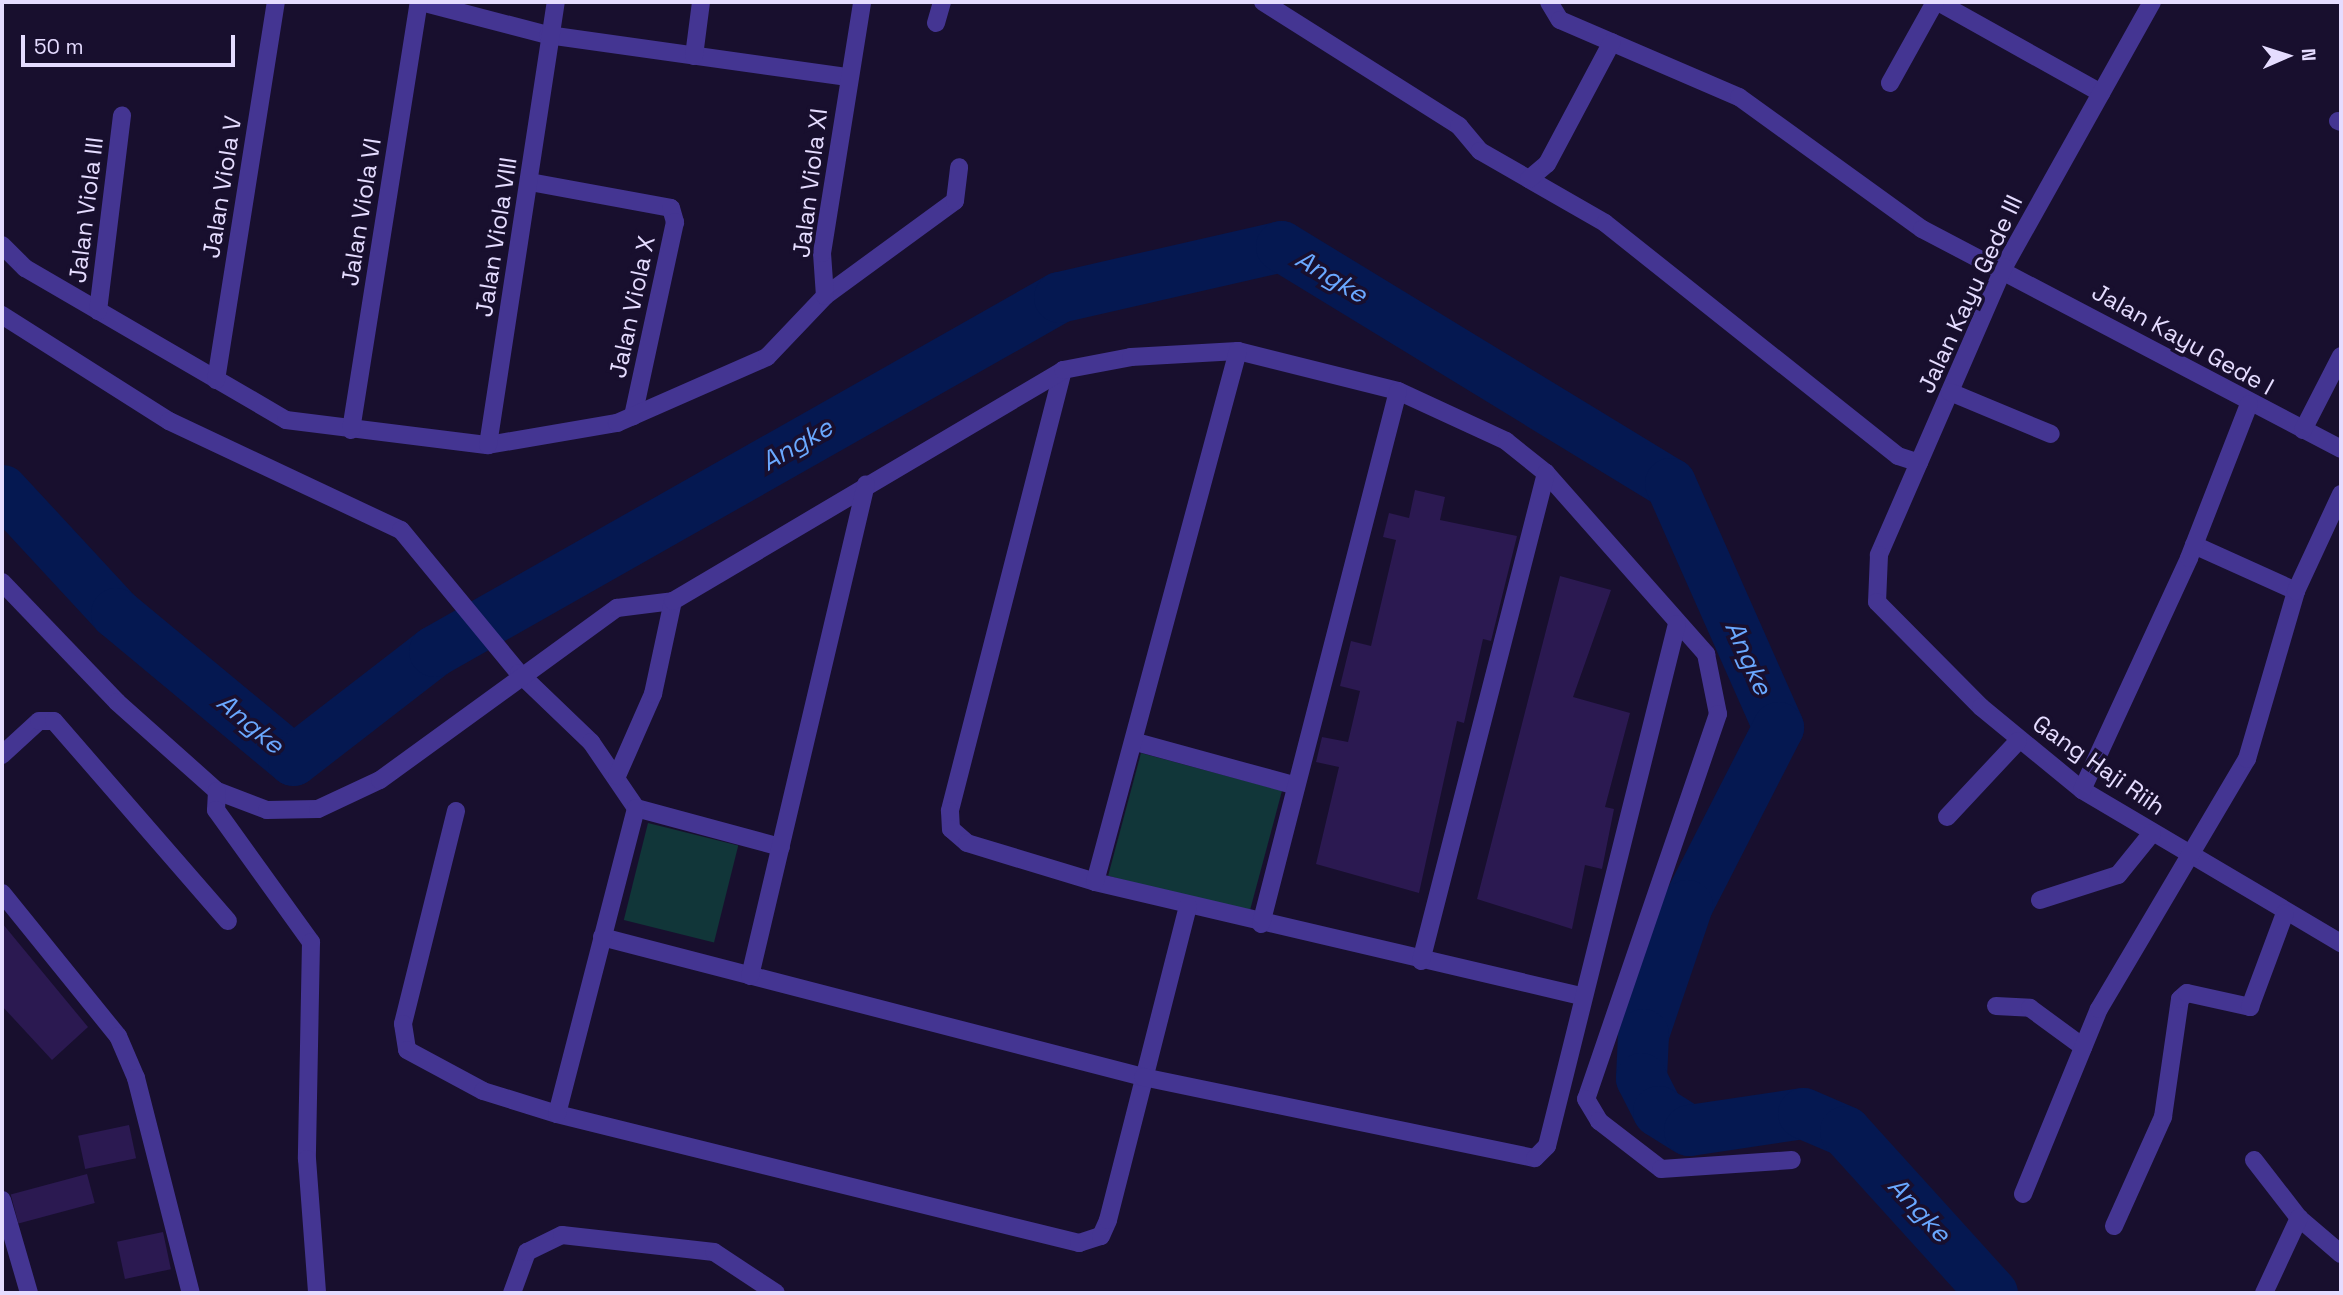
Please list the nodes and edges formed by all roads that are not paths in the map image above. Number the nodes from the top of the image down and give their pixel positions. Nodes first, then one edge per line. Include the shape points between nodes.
1 (276, 2) edge
2 (420, 2) edge
3 (556, 2) edge
4 (701, 2) edge
5 (862, 2) edge
6 (942, 2) edge
7 (1264, 2) edge
8 (1549, 2) edge
9 (1937, 2) edge
10 (2152, 2) edge
11 (936, 23) dead end
12 (548, 35) junction
13 (1612, 42) junction
14 (694, 56) junction
15 (848, 76) junction
16 (1890, 83) dead end
17 (2101, 93) junction
18 (122, 115) dead end
19 (959, 167) dead end
20 (1529, 179) junction
21 (530, 182) junction
22 (2, 245) edge
23 (2004, 268) junction
24 (825, 296) junction
25 (98, 310) junction
26 (2, 315) edge
27 (1238, 351) junction
28 (2341, 356) edge
29 (1063, 370) junction
30 (216, 380) junction
31 (1398, 391) junction
32 (1950, 392) junction
33 (2249, 404) junction
34 (633, 418) junction
35 (351, 430) junction
36 (2303, 430) junction
37 (2052, 434) dead end
38 (488, 445) junction
39 (2341, 449) edge
40 (1919, 463) junction
41 (1546, 473) junction
42 (866, 484) junction
43 (2341, 494) edge
44 (2194, 545) junction
45 (1874, 579) joint
46 (2, 582) edge
47 (2296, 591) junction
48 (673, 601) junction
49 (1677, 624) junction
50 (514, 667) junction
51 (2018, 741) junction
52 (1136, 742) junction
53 (2, 755) edge
54 (617, 776) junction
55 (1293, 785) junction
56 (2082, 790) junction
57 (217, 791) junction
58 (636, 808) junction
59 (456, 811) dead end
60 (1947, 817) dead end
61 (2152, 833) junction
62 (781, 847) junction
63 (2189, 855) junction
64 (1095, 882) junction
65 (2040, 900) dead end
66 (5, 903) edge
67 (1188, 906) junction
68 (2285, 913) junction
69 (228, 921) dead end
70 (1261, 924) junction
71 (602, 937) junction
72 (2341, 943) edge
73 (1421, 961) junction
74 (750, 975) junction
75 (1581, 996) junction
76 (1996, 1006) dead end
77 (2083, 1047) junction
78 (1143, 1077) junction
79 (557, 1114) junction
80 (1792, 1160) dead end
81 (2254, 1160) dead end
82 (2023, 1194) dead end
83 (2, 1200) edge
84 (2299, 1218) junction
85 (2114, 1226) dead end
86 (2341, 1254) edge
87 (29, 1293) edge
88 (191, 1293) edge
89 (317, 1293) edge
90 (512, 1293) edge
91 (776, 1293) edge
92 (2264, 1293) edge

1 - 30 street, Jalan Viola V
2 - 12 street
2 - 35 street, Jalan Viola VI
3 - 12 street, Jalan Viola VIII
4 - 14 street
5 - 15 street, Jalan Viola XI
6 - 11 street
7 - 20 street via 1391,80 1459,127 1480,151
8 - 13 street, Jalan Kayu Gede I via 1560,20
9 - 16 street
9 - 17 street
10 - 17 street, Jalan Kayu Gede III
12 - 14 street
12 - 21 street, Jalan Viola VIII
13 - 20 street via 1547,163
13 - 23 street, Jalan Kayu Gede I via 1739,97 1922,229
14 - 15 street
15 - 24 street, Jalan Viola XI via 822,253
17 - 23 street, Jalan Kayu Gede III
18 - 25 street, Jalan Viola III
19 - 24 street via 955,201
20 - 40 street via 1605,223 1898,456
21 - 34 street, Jalan Viola X via 671,208 675,222
21 - 38 street, Jalan Viola VIII
22 - 25 street via 25,268
23 - 32 street, Jalan Kayu Gede III
23 - 33 street, Jalan Kayu Gede I
24 - 34 street via 767,357
25 - 30 street
26 - 50 street via 169,421 401,530 439,570
27 - 29 street via 1131,357
27 - 31 street
27 - 52 street
28 - 36 street
29 - 42 street
29 - 64 street via 950,811 951,829 967,843
30 - 35 street via 286,420
31 - 41 street via 1506,441
31 - 55 street
32 - 37 street
32 - 40 street, Jalan Kayu Gede III
33 - 36 street, Jalan Kayu Gede I
33 - 44 street
34 - 38 street via 559,438
35 - 38 street
36 - 39 street, Jalan Kayu Gede I
40 - 45 street, Jalan Kayu Gede III
41 - 49 street
41 - 73 street
42 - 48 street
42 - 62 street
43 - 47 street
44 - 47 street
44 - 56 street
45 - 51 street, Gang Haji Riih via 1877,602 1902,631
46 - 57 street via 117,702
47 - 63 street via 2247,759
48 - 50 street via 617,608
48 - 54 street via 653,694
49 - 75 street
49 - 80 street via 1706,654 1718,714 1586,1099 1599,1121 1661,1169
50 - 54 street
50 - 57 street via 380,780 318,809 267,810
51 - 56 street, Gang Haji Riih
51 - 60 street
52 - 55 street
52 - 64 street
53 - 69 street via 40,720 54,721
54 - 58 street
55 - 70 street
56 - 61 street, Gang Haji Riih
57 - 89 street via 216,810 311,942 307,1159
58 - 62 street
58 - 71 street
59 - 79 street via 401,1042 482,1091
61 - 63 street, Gang Haji Riih
61 - 65 street via 2118,875
62 - 74 street
63 - 68 street, Gang Haji Riih
63 - 77 street
64 - 67 street
66 - 88 street via 118,1036 136,1078
67 - 70 street
67 - 78 street
68 - 72 street, Gang Haji Riih
68 - 85 street via 2250,1007 2187,993 2179,999 2163,1117
70 - 73 street
71 - 74 street
71 - 79 street
73 - 75 street
74 - 78 street
75 - 78 street via 1547,1146 1535,1157
76 - 77 street via 2030,1008
77 - 82 street
78 - 79 street via 1108,1220 1101,1236 1079,1243
81 - 84 street
83 - 87 street
84 - 86 street
84 - 92 street
90 - 91 street via 527,1252 562,1235 714,1252

